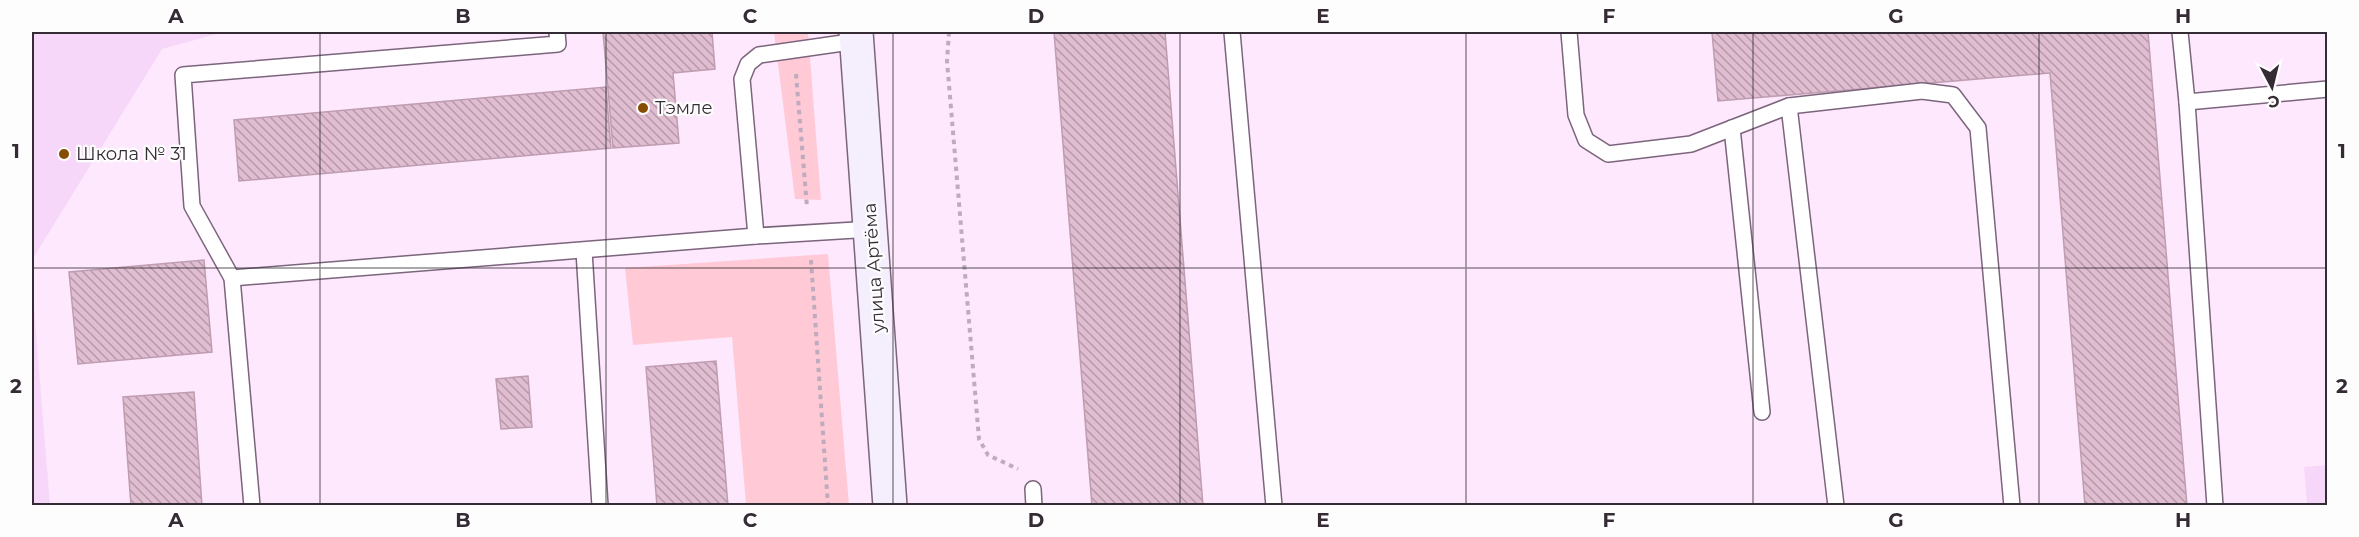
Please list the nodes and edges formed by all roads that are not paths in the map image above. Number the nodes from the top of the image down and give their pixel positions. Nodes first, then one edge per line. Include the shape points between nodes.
1 (557, 32) edge
2 (1232, 32) edge
3 (1569, 32) edge
4 (2180, 32) edge
5 (857, 37) edge
6 (2328, 90) edge
7 (2187, 102) junction
8 (1789, 106) junction
9 (1732, 128) junction
10 (872, 229) junction
11 (756, 236) junction
12 (584, 251) junction
13 (232, 278) junction
14 (1762, 412) dead end
15 (1033, 489) road end
16 (252, 506) edge
17 (600, 506) edge
18 (890, 506) edge
19 (1034, 506) edge
20 (1274, 506) edge
21 (1836, 506) edge
22 (2012, 506) edge
23 (2215, 506) edge

1 - 13 lane via 558,44 183,75 192,206
2 - 20 lane
3 - 9 lane via 1576,115 1586,140 1608,154 1691,144
4 - 7 lane
5 - 10 main road, улица Артёма
5 - 11 lane via 759,55 748,64 742,79
6 - 7 lane
7 - 23 lane
8 - 9 lane
8 - 21 lane
8 - 22 lane via 1922,91 1953,95 1978,128
9 - 14 lane
10 - 11 lane
10 - 18 main road, улица Артёма
11 - 12 lane
12 - 13 lane
12 - 17 lane
13 - 16 lane
15 - 19 lane

